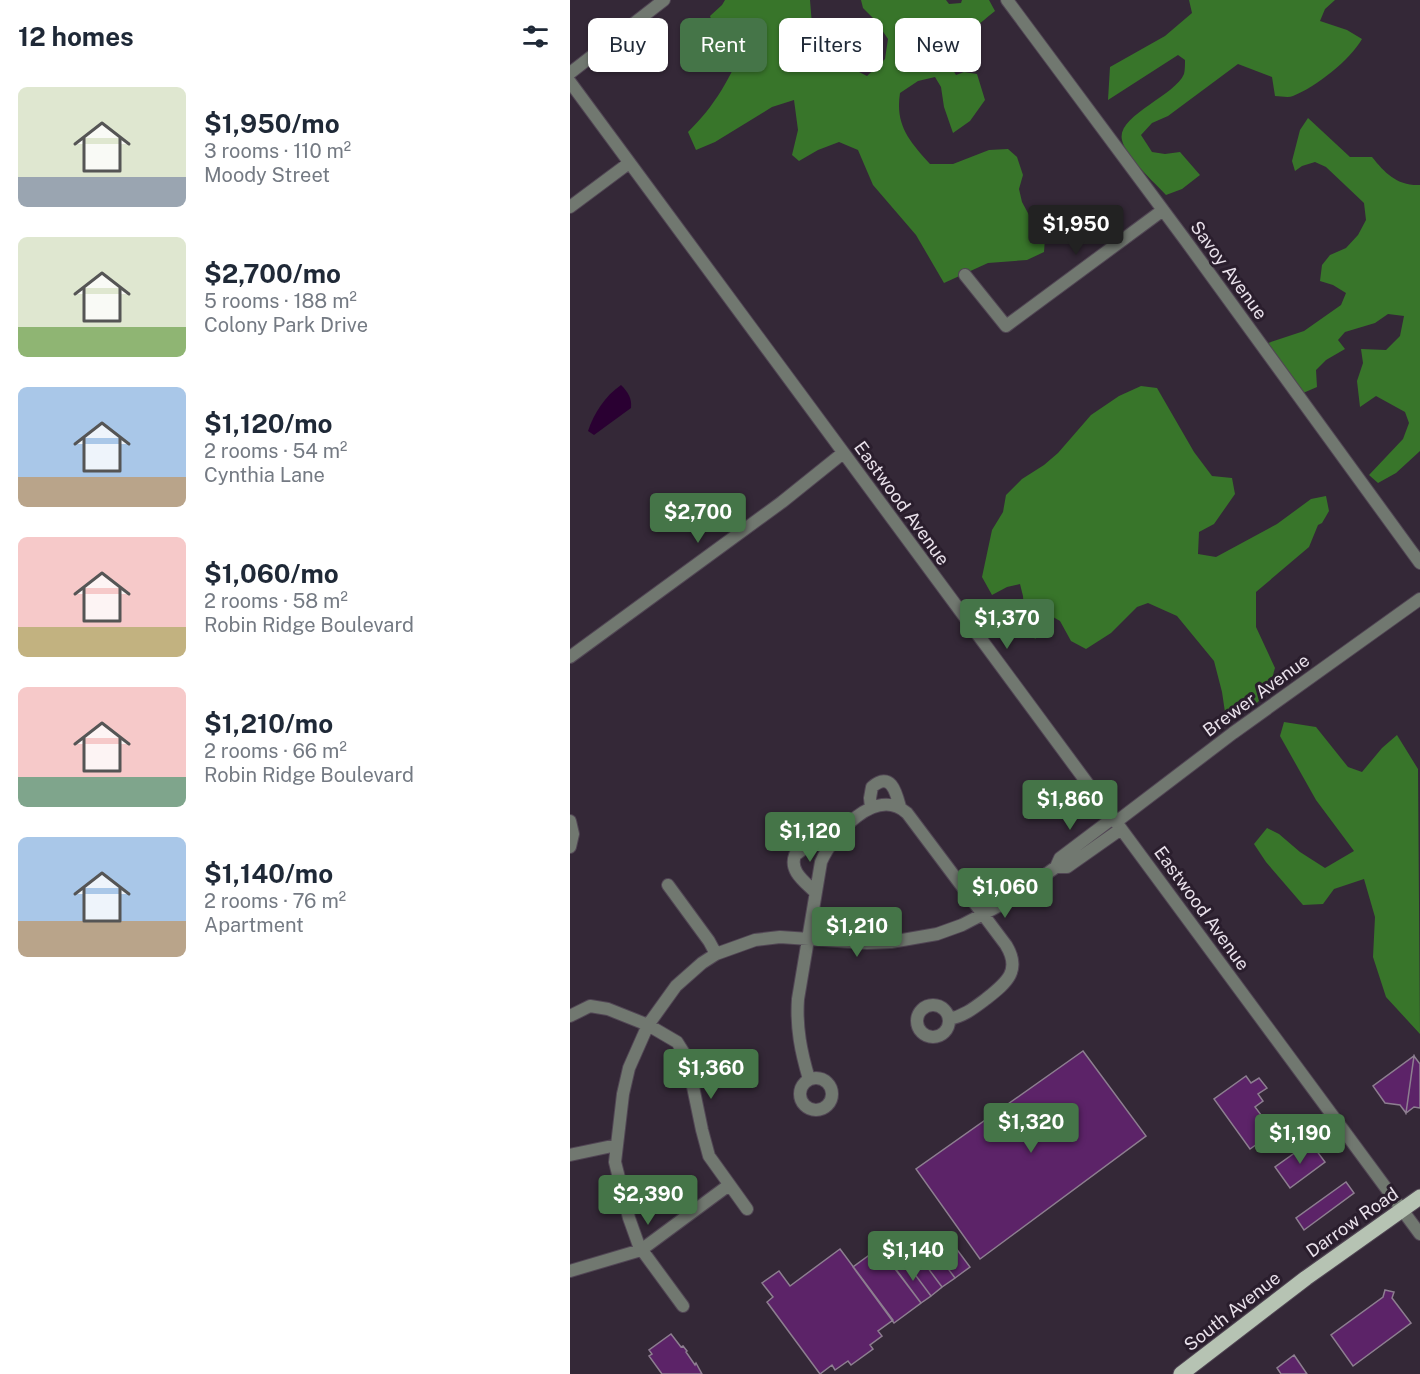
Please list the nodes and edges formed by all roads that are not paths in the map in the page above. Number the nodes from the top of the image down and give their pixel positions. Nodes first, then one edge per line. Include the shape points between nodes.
1 (664, 0) edge
2 (1007, 0) edge
3 (570, 73) edge
4 (570, 82) edge
5 (629, 162) junction
6 (570, 207) edge
7 (1163, 210) junction
8 (965, 275) dead end
9 (843, 453) junction
10 (1420, 562) edge
11 (1420, 599) edge
12 (570, 657) edge
13 (900, 807) junction
14 (871, 808) junction
15 (570, 821) edge
16 (1117, 823) junction
17 (834, 837) junction
18 (570, 847) edge
19 (668, 885) dead end
20 (815, 892) junction
21 (984, 915) junction
22 (807, 939) junction
23 (716, 954) junction
24 (570, 1016) edge
25 (949, 1019) dead end
26 (648, 1025) junction
27 (809, 1079) dead end
28 (617, 1145) junction
29 (570, 1155) edge
30 (729, 1185) junction
31 (1420, 1197) edge
32 (747, 1209) dead end
33 (1402, 1210) junction
34 (1420, 1234) edge
35 (641, 1250) junction
36 (570, 1271) edge
37 (1306, 1278) joint
38 (683, 1306) dead end
39 (1181, 1374) edge

1 - 3 street
2 - 7 street, Savoy Avenue
4 - 5 street, Eastwood Avenue
5 - 6 street
5 - 9 street, Eastwood Avenue
7 - 8 street via 1006,326
7 - 10 street, Savoy Avenue
9 - 12 street
9 - 16 street, Eastwood Avenue
11 - 16 street, Brewer Avenue
13 - 14 street via 885,803
13 - 14 street via 894,788 880,782 870,792
13 - 21 street
14 - 17 street
15 - 18 street
16 - 21 street, Brewer Avenue via 1068,867 1056,867
16 - 33 street, Eastwood Avenue
17 - 20 street via 821,862
17 - 20 street via 816,839 795,855 796,872
19 - 23 street
20 - 22 street
21 - 22 street, Brewer Avenue via 937,934 891,942
21 - 25 street via 1009,951 1012,970 1003,986 963,1015
22 - 23 street, Brewer Avenue via 755,940
22 - 27 street via 797,1018
23 - 26 street, Brewer Avenue via 676,986
24 - 26 street via 590,1006
26 - 28 street, Brewer Avenue via 623,1094
26 - 30 street via 671,1036 685,1052 709,1156
28 - 29 street
28 - 35 street, Brewer Avenue via 615,1162
30 - 32 street
30 - 35 street
31 - 33 main road, Darrow Road
33 - 34 street, Eastwood Avenue
33 - 37 main road, Darrow Road
35 - 36 street
35 - 38 street, Brewer Avenue
37 - 39 main road, South Avenue

